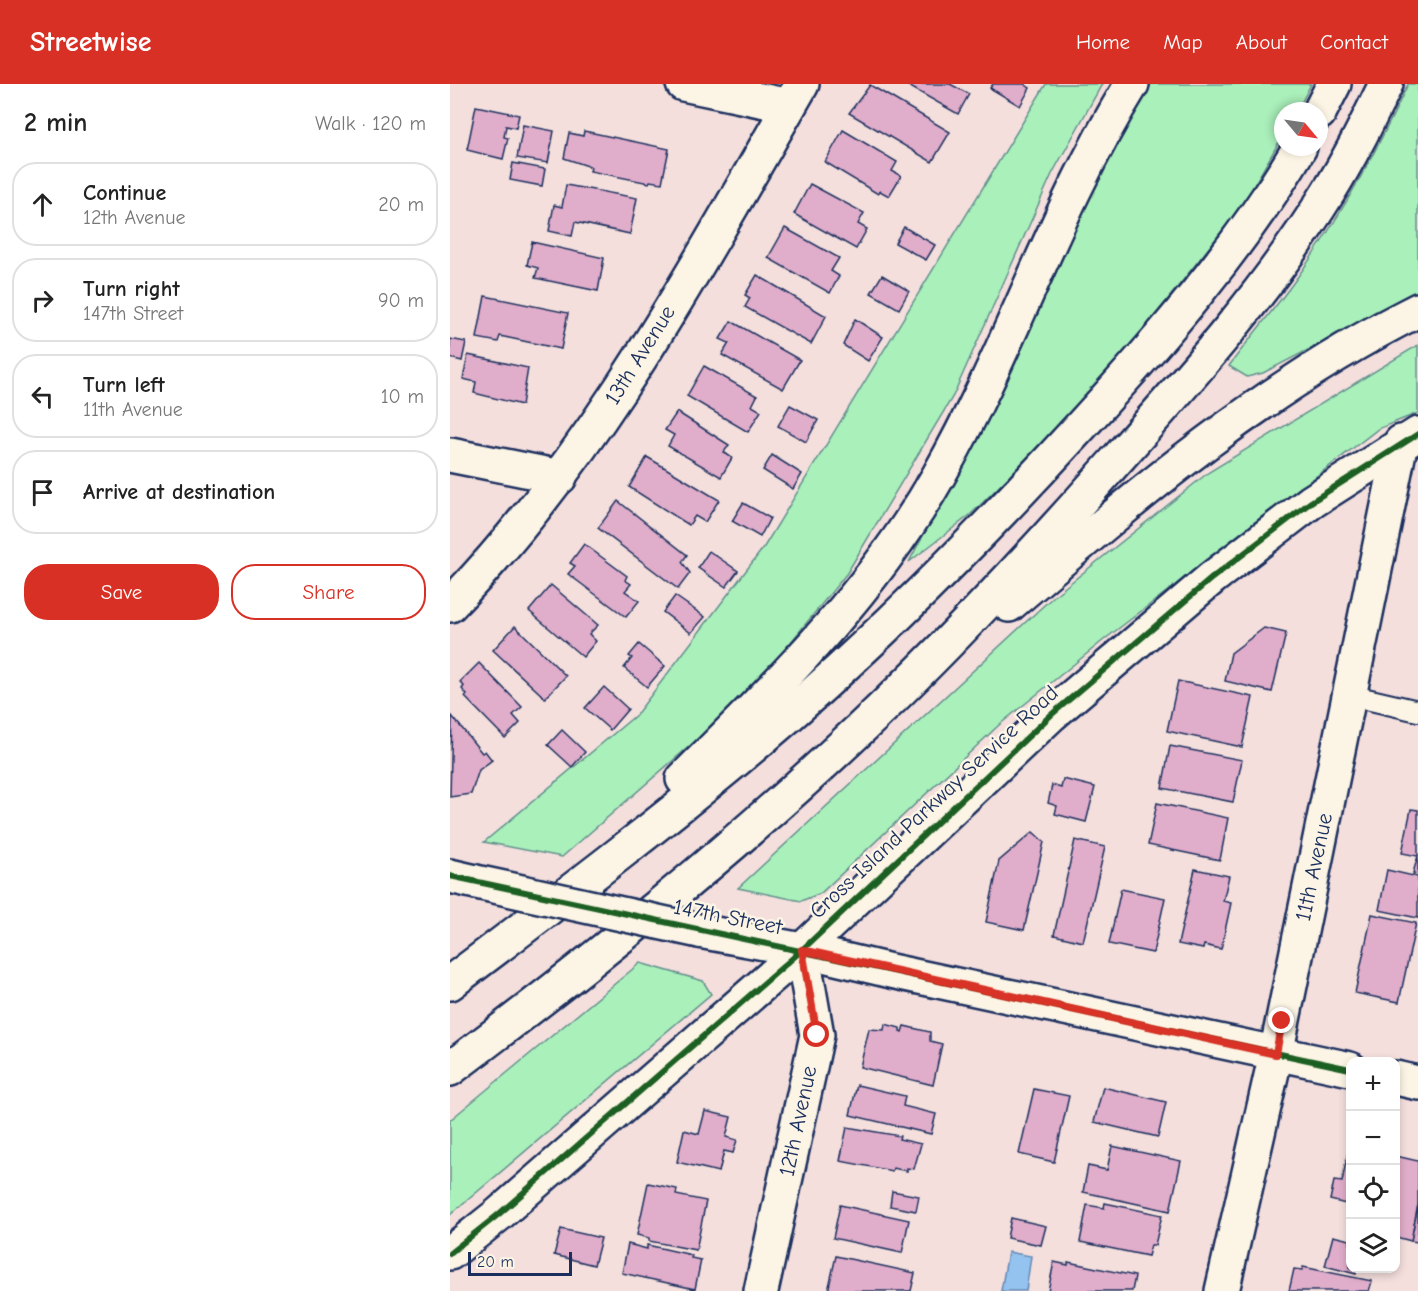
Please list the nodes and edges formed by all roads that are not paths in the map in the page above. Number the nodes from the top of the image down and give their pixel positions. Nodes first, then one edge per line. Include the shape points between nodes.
1 (683, 84) edge
2 (1132, 84) edge
3 (1334, 84) edge
4 (1386, 84) edge
5 (795, 95) edge
6 (1325, 102) edge
7 (1294, 156) edge
8 (1418, 310) edge
9 (1410, 438) edge
10 (450, 454) edge
11 (560, 477) junction
12 (450, 604) edge
13 (1349, 695) junction
14 (1418, 711) edge
15 (816, 770) junction
16 (463, 879) edge
17 (583, 879) junction
18 (802, 950) junction
19 (450, 983) edge
20 (1276, 1054) junction
21 (1346, 1068) edge
22 (450, 1069) edge
23 (1400, 1079) edge
24 (1418, 1083) edge
25 (450, 1253) edge
26 (761, 1291) edge
27 (1222, 1291) edge

1 - 5 main road
2 - 17 main road via 1074,189 956,443 900,537 822,638
3 - 6 main road
4 - 15 main road via 1313,217 1209,354 989,600
5 - 11 main road, 13th Avenue via 621,390
7 - 17 main road via 1242,233 1157,341 989,525 808,699
8 - 15 main road via 1338,353 1213,436 1147,487
9 - 13 main road, 11th Avenue
9 - 18 main road, Cross Island Parkway Service Road via 1311,502 1212,578 1051,715
10 - 11 main road
11 - 12 main road, 13th Avenue
13 - 14 lane
13 - 20 main road, 11th Avenue
15 - 22 main road via 623,936
16 - 18 main road, 147th Street, bridge
17 - 19 main road
18 - 20 main road, 147th Street
18 - 25 main road, Cross Island Parkway Service Road
18 - 26 main road, 12th Avenue via 817,1035
20 - 21 main road, 147th Street
20 - 27 main road, 11th Avenue
23 - 24 main road

